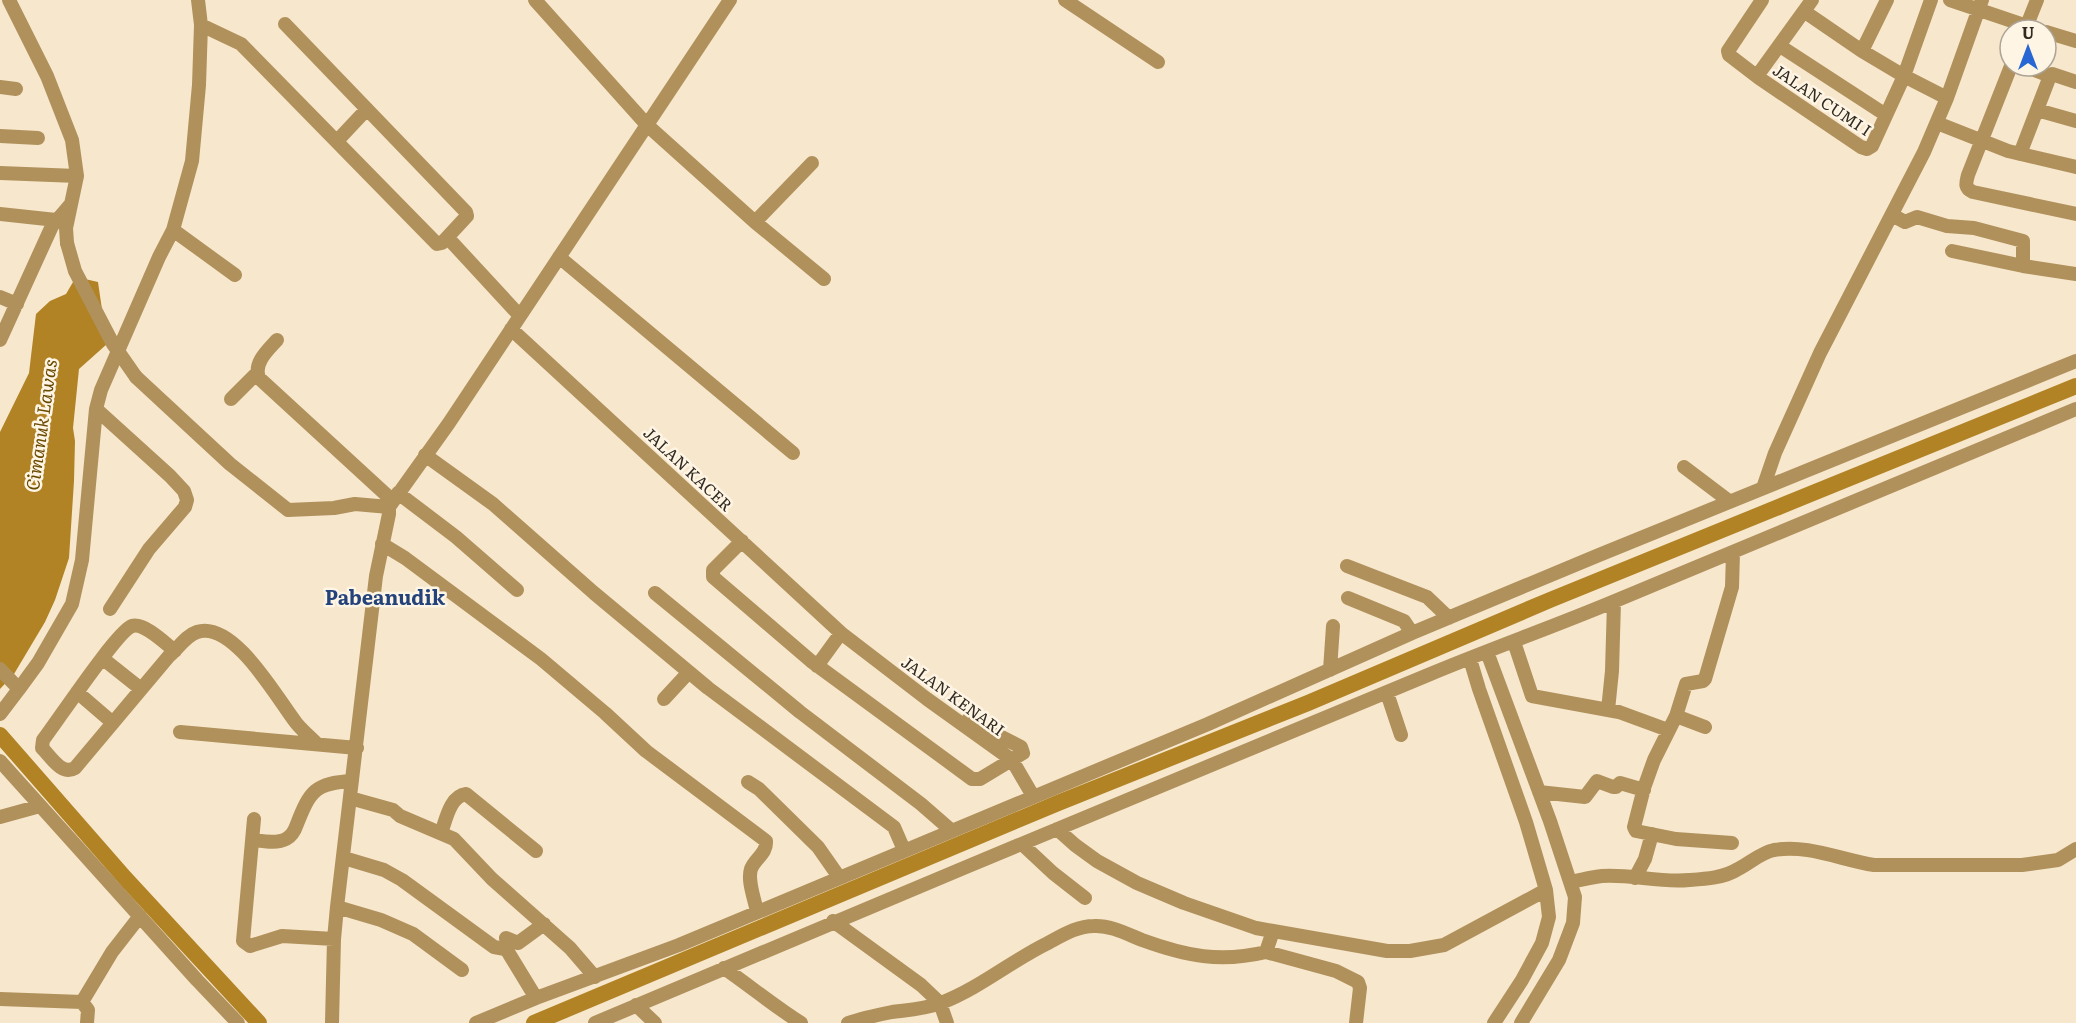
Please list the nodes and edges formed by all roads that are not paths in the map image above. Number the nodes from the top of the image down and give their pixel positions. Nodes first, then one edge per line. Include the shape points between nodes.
1 (9, 0) edge
2 (198, 0) edge
3 (535, 0) edge
4 (1065, 0) edge
5 (1762, 0) edge
6 (1887, 0) edge
7 (1931, 0) edge
8 (1950, 0) edge
9 (2037, 0) edge
10 (722, 3) edge
11 (1980, 5) edge
12 (1808, 6) edge
13 (2007, 18) edge
14 (2033, 18) edge
15 (285, 24) dead end
16 (201, 25) junction
17 (2058, 36) edge
18 (2076, 41) edge
19 (1780, 46) junction
20 (1862, 51) junction
21 (1158, 63) dead end
22 (1757, 76) junction
23 (1904, 76) junction
24 (2058, 76) edge
25 (2006, 78) edge
26 (2049, 78) edge
27 (2076, 82) edge
28 (0, 87) edge
29 (16, 89) dead end
30 (1947, 98) junction
31 (367, 109) junction
32 (2037, 110) junction
33 (1886, 115) junction
34 (2076, 121) edge
35 (1937, 123) junction
36 (647, 125) junction
37 (0, 136) edge
38 (38, 138) dead end
39 (1981, 140) junction
40 (337, 141) junction
41 (2020, 154) junction
42 (812, 163) dead end
43 (2076, 166) edge
44 (0, 172) edge
45 (77, 176) junction
46 (70, 205) junction
47 (0, 214) edge
48 (2076, 214) edge
49 (1892, 215) junction
50 (56, 220) junction
51 (755, 222) junction
52 (173, 231) junction
53 (448, 238) junction
54 (1952, 251) dead end
55 (559, 257) junction
56 (2023, 266) junction
57 (235, 274) dead end
58 (2076, 274) edge
59 (824, 279) dead end
60 (0, 297) edge
61 (17, 304) junction
62 (520, 316) junction
63 (511, 329) junction
64 (0, 340) edge
65 (277, 340) dead end
66 (2076, 361) edge
67 (257, 373) junction
68 (231, 399) dead end
69 (96, 409) junction
70 (2070, 411) edge
71 (793, 453) dead end
72 (425, 455) junction
73 (1684, 467) dead end
74 (1762, 488) junction
75 (393, 500) junction
76 (1729, 501) junction
77 (742, 541) junction
78 (382, 544) junction
79 (1733, 553) junction
80 (1347, 566) dead end
81 (517, 591) dead end
82 (655, 593) dead end
83 (1348, 598) dead end
84 (1614, 602) junction
85 (110, 609) dead end
86 (1449, 618) junction
87 (1333, 626) dead end
88 (841, 633) junction
89 (1412, 633) junction
90 (1514, 642) junction
91 (175, 651) junction
92 (1478, 655) junction
93 (102, 658) junction
94 (817, 666) junction
95 (0, 669) edge
96 (1330, 670) junction
97 (690, 672) junction
98 (19, 689) junction
99 (141, 689) junction
100 (77, 692) junction
101 (1387, 693) junction
102 (664, 699) dead end
103 (1608, 710) junction
104 (2, 712) edge
105 (1676, 716) junction
106 (113, 723) junction
107 (1705, 727) dead end
108 (1668, 730) junction
109 (180, 732) dead end
110 (1401, 735) dead end
111 (317, 744) junction
112 (357, 748) junction
113 (1012, 760) junction
114 (0, 761) edge
115 (352, 781) junction
116 (748, 782) dead end
117 (1644, 790) junction
118 (1539, 792) junction
119 (1034, 796) junction
120 (350, 798) junction
121 (40, 806) junction
122 (0, 817) edge
123 (254, 819) dead end
124 (1057, 829) junction
125 (952, 831) junction
126 (441, 833) junction
127 (1652, 834) junction
128 (253, 840) junction
129 (1732, 843) dead end
130 (1023, 844) junction
131 (2076, 849) edge
132 (904, 850) junction
133 (536, 851) dead end
134 (344, 858) junction
135 (839, 877) junction
136 (1635, 878) junction
137 (1570, 882) junction
138 (1546, 890) junction
139 (1085, 898) dead end
140 (337, 907) junction
141 (757, 912) junction
142 (140, 916) junction
143 (833, 921) junction
144 (544, 924) junction
145 (1273, 931) junction
146 (506, 938) dead end
147 (334, 939) junction
148 (1266, 952) junction
149 (724, 968) junction
150 (462, 970) dead end
151 (595, 977) junction
152 (536, 998) junction
153 (0, 999) edge
154 (82, 1002) junction
155 (940, 1003) junction
156 (636, 1005) junction
157 (891, 1018) edge
158 (87, 1023) edge
159 (238, 1023) edge
160 (332, 1023) edge
161 (476, 1023) edge
162 (596, 1023) edge
163 (655, 1023) edge
164 (801, 1023) edge
165 (848, 1023) edge
166 (947, 1023) edge
167 (1356, 1023) edge
168 (1494, 1023) edge
169 (1521, 1023) edge

1 - 45 street via 56,94 72,140
2 - 16 street
3 - 36 street
4 - 21 street
5 - 22 street, JALAN CUMI I via 1728,51
6 - 20 street
7 - 23 street
8 - 11 street
9 - 14 street
10 - 36 street
11 - 13 street
11 - 30 street
12 - 19 street
12 - 20 street
15 - 31 street
16 - 40 street via 241,44
16 - 52 street via 192,161
17 - 18 street
19 - 22 street
19 - 33 street
20 - 23 street
22 - 33 street, JALAN CUMI I via 1868,149
23 - 30 street
23 - 33 street
24 - 27 street
25 - 39 street
26 - 32 street
28 - 29 street
30 - 35 street
31 - 40 street
31 - 53 street via 466,212 467,216
32 - 34 street
32 - 41 street
35 - 39 street
35 - 49 street
36 - 51 street
36 - 55 street
37 - 38 street
39 - 41 street
39 - 48 street via 1968,175 1968,190
40 - 53 street via 437,244
41 - 43 street
42 - 51 street
44 - 45 street
45 - 46 street
46 - 50 street
46 - 75 street, bridge via 67,243 75,271 113,344 136,377 230,464 288,510
47 - 50 street
49 - 56 street via 1905,222 1917,217 2023,241
49 - 74 street via 1820,353
50 - 61 street
51 - 59 street
52 - 57 street
52 - 69 street
53 - 62 street
54 - 56 street
55 - 62 street
55 - 71 street
56 - 58 street
60 - 61 street
61 - 64 street
62 - 63 street
63 - 72 street
63 - 77 street, JALAN KACER
65 - 67 street via 260,361
66 - 74 street
67 - 68 street
67 - 75 street
69 - 85 street via 170,476 187,500
69 - 98 street via 82,560 72,604
70 - 79 street
72 - 75 street
72 - 97 street via 493,504
73 - 76 street
74 - 76 street
75 - 78 street
75 - 81 street via 456,537
76 - 86 street
77 - 88 street, JALAN KACER
77 - 94 street via 714,570 713,577
78 - 112 street
78 - 141 street via 541,659 646,752 766,841 766,849 751,869
79 - 84 street
79 - 105 street via 1732,587 1705,679 1686,684
80 - 86 street via 1427,597
82 - 125 street
83 - 89 street via 1404,621
84 - 90 street
84 - 103 street
86 - 89 street
87 - 96 street
88 - 94 street
88 - 113 street, JALAN KENARI via 927,699 1021,747 1023,753
89 - 96 street
90 - 92 street
90 - 103 street via 1531,695
91 - 93 street via 150,631 131,626
91 - 99 street
91 - 111 street via 198,632 208,631 233,642 269,683 298,726
92 - 101 street
92 - 118 street
92 - 138 street via 1479,689
93 - 99 street
93 - 100 street
94 - 113 street via 972,780 980,780
95 - 98 street
96 - 119 street
97 - 102 street
97 - 132 street via 894,827
98 - 104 street
99 - 106 street
100 - 106 street
100 - 106 street via 42,744 64,770 75,768
101 - 110 street
101 - 124 street
103 - 108 street
105 - 107 street
105 - 108 street
108 - 117 street
109 - 111 street
111 - 112 street
112 - 115 street
113 - 119 street
114 - 121 street
115 - 120 street
115 - 128 street via 332,782 312,794 286,840
116 - 135 street via 818,847
117 - 118 street via 1597,781 1585,797
117 - 127 street via 1634,827 1636,831
118 - 137 street
119 - 125 street
120 - 126 street via 393,810
120 - 134 street
121 - 122 street
121 - 142 street
123 - 128 street
124 - 130 street
124 - 145 street via 1097,861 1137,883
125 - 132 street
126 - 133 street via 453,802 466,794
126 - 144 street via 454,839
127 - 129 street
127 - 136 street
128 - 147 street via 243,942 250,946 282,936
130 - 139 street
130 - 143 street
131 - 136 street via 2058,860 2022,865 1874,865 1811,850 1773,850 1738,870 1714,877 1686,881
132 - 135 street
134 - 140 street
134 - 152 street via 402,880 494,948 508,952
135 - 141 street
136 - 137 street via 1602,876
137 - 169 street via 1575,897 1570,934 1547,982
138 - 145 street via 1444,945 1428,949 1387,951
138 - 168 street via 1549,917 1542,943
140 - 147 street
140 - 150 street via 413,934
141 - 151 street
142 - 154 street via 112,952
142 - 159 street
143 - 149 street
143 - 155 street
144 - 146 street via 518,943
144 - 151 street
145 - 148 street
147 - 160 street
148 - 155 street via 1245,957 1205,957 1093,926 1070,931 972,990
148 - 167 street via 1336,971 1358,982
149 - 156 street
149 - 164 street
151 - 152 street
152 - 161 street
153 - 154 street
154 - 158 street via 88,1010
155 - 157 street
155 - 166 street
156 - 162 street
156 - 163 street
157 - 165 street

